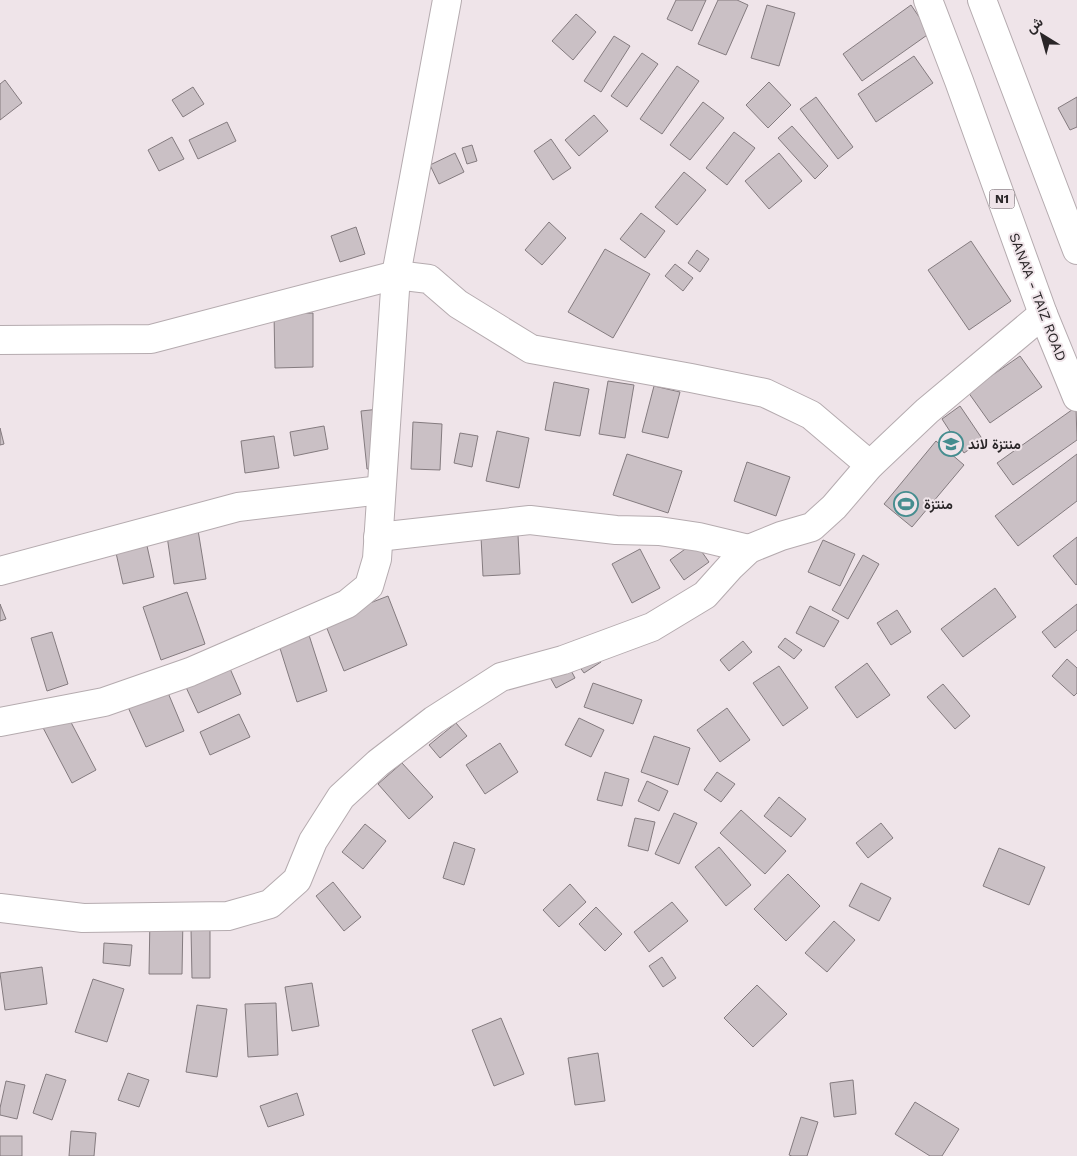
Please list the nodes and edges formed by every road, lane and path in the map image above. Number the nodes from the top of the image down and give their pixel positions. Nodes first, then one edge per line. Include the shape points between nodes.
1 (447, 0) edge
2 (928, 0) edge
3 (982, 0) edge
4 (1077, 250) edge
5 (396, 275) junction
6 (1043, 314) junction
7 (0, 340) edge
8 (1077, 396) edge
9 (870, 465) junction
10 (381, 490) junction
11 (378, 537) junction
12 (749, 549) junction
13 (0, 571) edge
14 (0, 722) edge
15 (0, 908) edge

1 - 5 main road
2 - 6 main road, SANA'A - TAIZ ROAD / N1
3 - 4 main road
5 - 7 main road via 151,339
5 - 9 main road via 429,279 458,304 531,349 765,393 811,415
5 - 10 main road
6 - 8 main road, SANA'A - TAIZ ROAD / N1
6 - 9 main road via 927,411
9 - 12 main road via 812,527
10 - 11 main road
10 - 13 main road via 238,507
11 - 12 main road via 530,520 616,530 660,531
11 - 14 main road via 377,559 369,586 347,604 190,672 104,702
12 - 15 main road via 706,595 652,628 564,660 501,677 434,720 378,763 342,796 313,841 297,880 270,904 228,916 83,918

